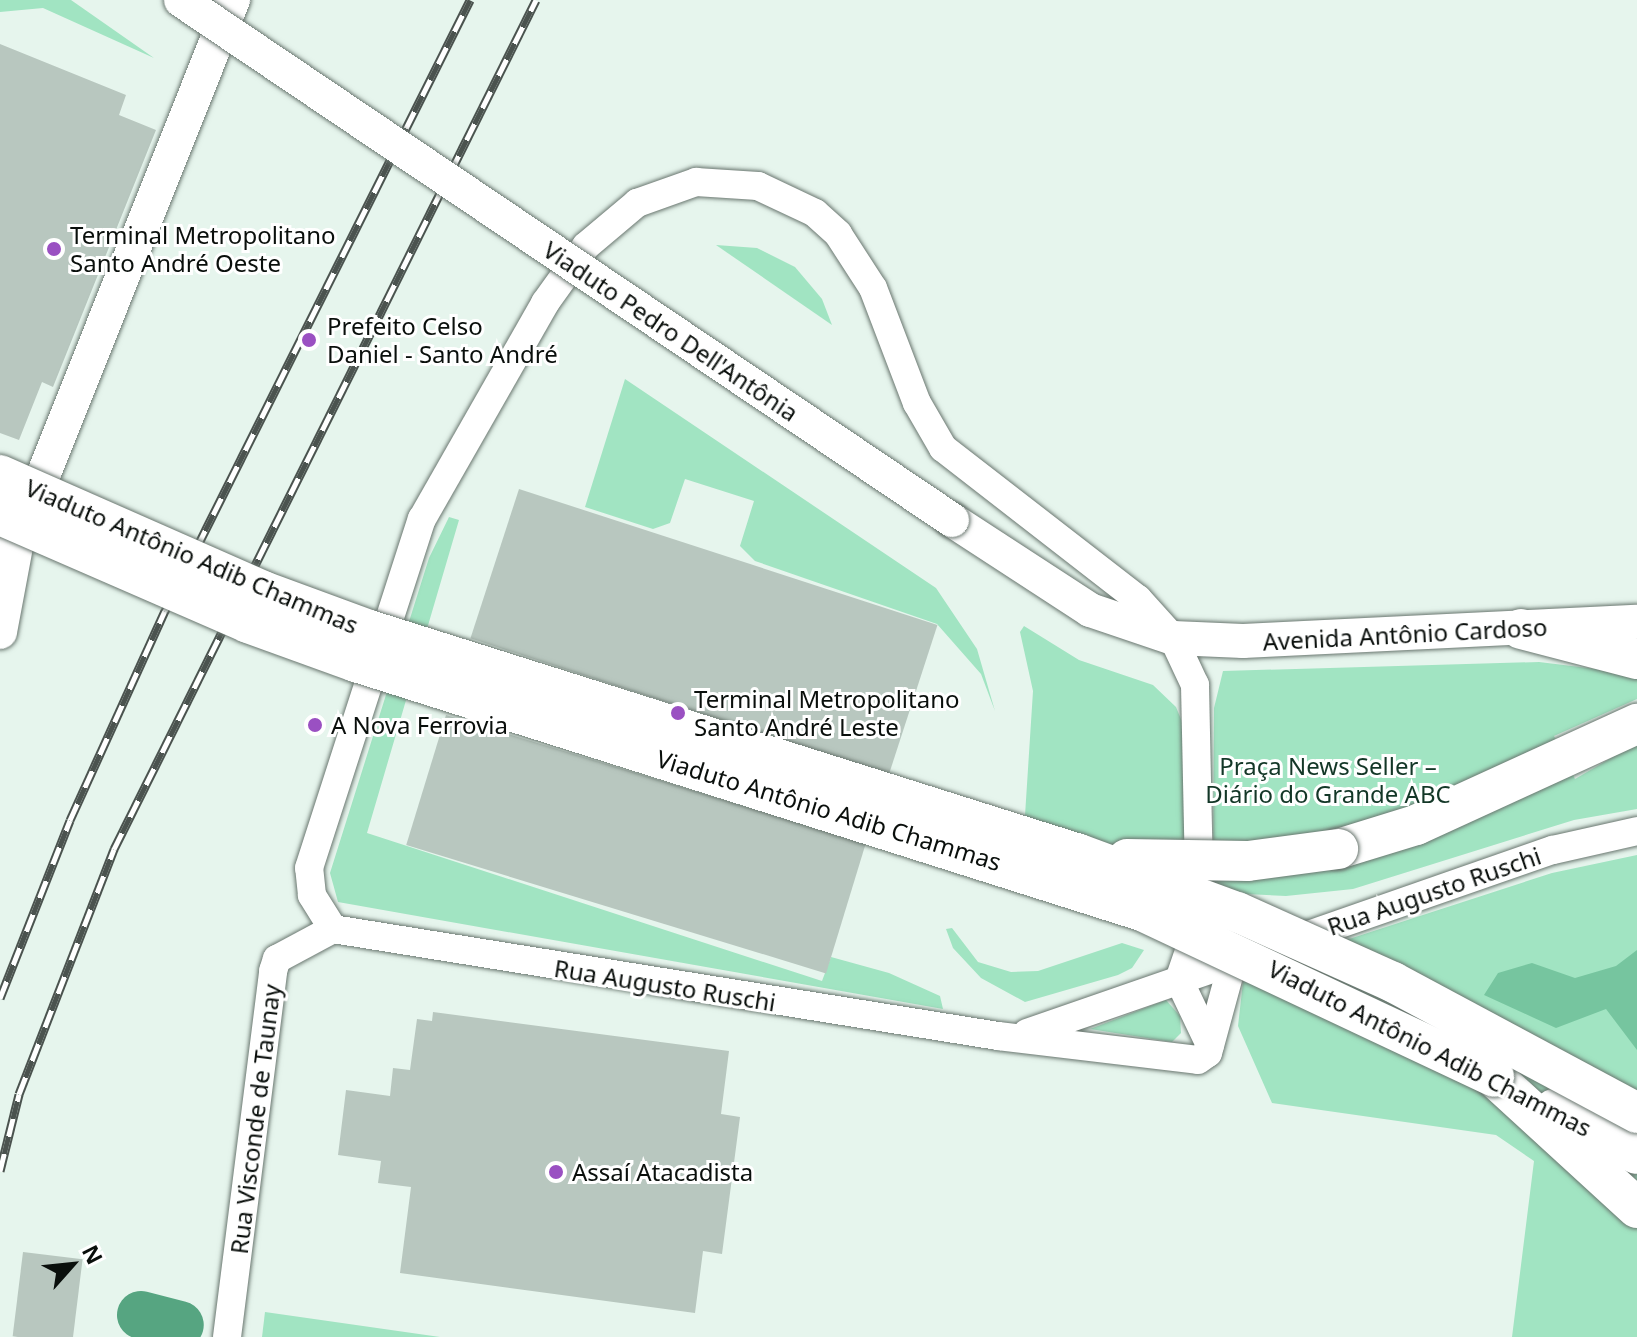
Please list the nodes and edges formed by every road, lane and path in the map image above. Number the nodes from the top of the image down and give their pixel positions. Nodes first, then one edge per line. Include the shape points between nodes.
1 (181, 0) edge
2 (233, 0) edge
3 (0, 475) edge
4 (8, 528) edge
5 (1637, 622) edge
6 (1521, 629) junction
7 (0, 632) edge
8 (1173, 638) junction
9 (1637, 659) edge
10 (1637, 724) edge
11 (1637, 831) edge
12 (1079, 854) junction
13 (1374, 912) junction
14 (1200, 918) junction
15 (333, 929) junction
16 (1233, 961) junction
17 (1179, 980) junction
18 (998, 1036) junction
19 (1210, 1045) junction
20 (1494, 1077) junction
21 (1637, 1113) edge
22 (1637, 1154) edge
23 (1637, 1208) edge
24 (227, 1337) edge

1 - 8 main road, Viaduto Pedro Dell'Antônia, bridge via 1090,610 1139,632
2 - 4 main road
3 - 12 highway, Viaduto Antônio Adib Chammas, bridge via 263,591 369,630
4 - 7 main road
4 - 20 highway, Viaduto Antônio Adib Chammas, bridge via 356,662 1142,911
5 - 6 main road, Avenida Antônio Cardoso
6 - 8 main road, Avenida Antônio Cardoso via 1243,641
6 - 9 highway
8 - 14 street via 1195,685 1198,711
8 - 15 street via 1138,599 943,448 917,403 873,288 826,224 758,186 696,182 665,190 619,216 586,246 545,303 422,519 309,868 312,895
10 - 12 highway, bridge via 1416,825 1338,849 1205,862
11 - 13 street, Rua Augusto Ruschi via 1553,850
12 - 21 highway, Viaduto Antônio Adib Chammas, bridge via 1237,912 1393,982
13 - 14 street via 1278,922
13 - 16 street, Rua Augusto Ruschi
14 - 17 street
15 - 18 street, Rua Augusto Ruschi
15 - 24 street, Rua Visconde de Taunay via 277,959 273,971
16 - 17 street, Rua Augusto Ruschi
16 - 19 street
17 - 18 street, Rua Augusto Ruschi via 1063,1024
17 - 19 street
18 - 19 street, Rua Augusto Ruschi via 1198,1060
20 - 22 highway, Viaduto Antônio Adib Chammas
20 - 23 highway

